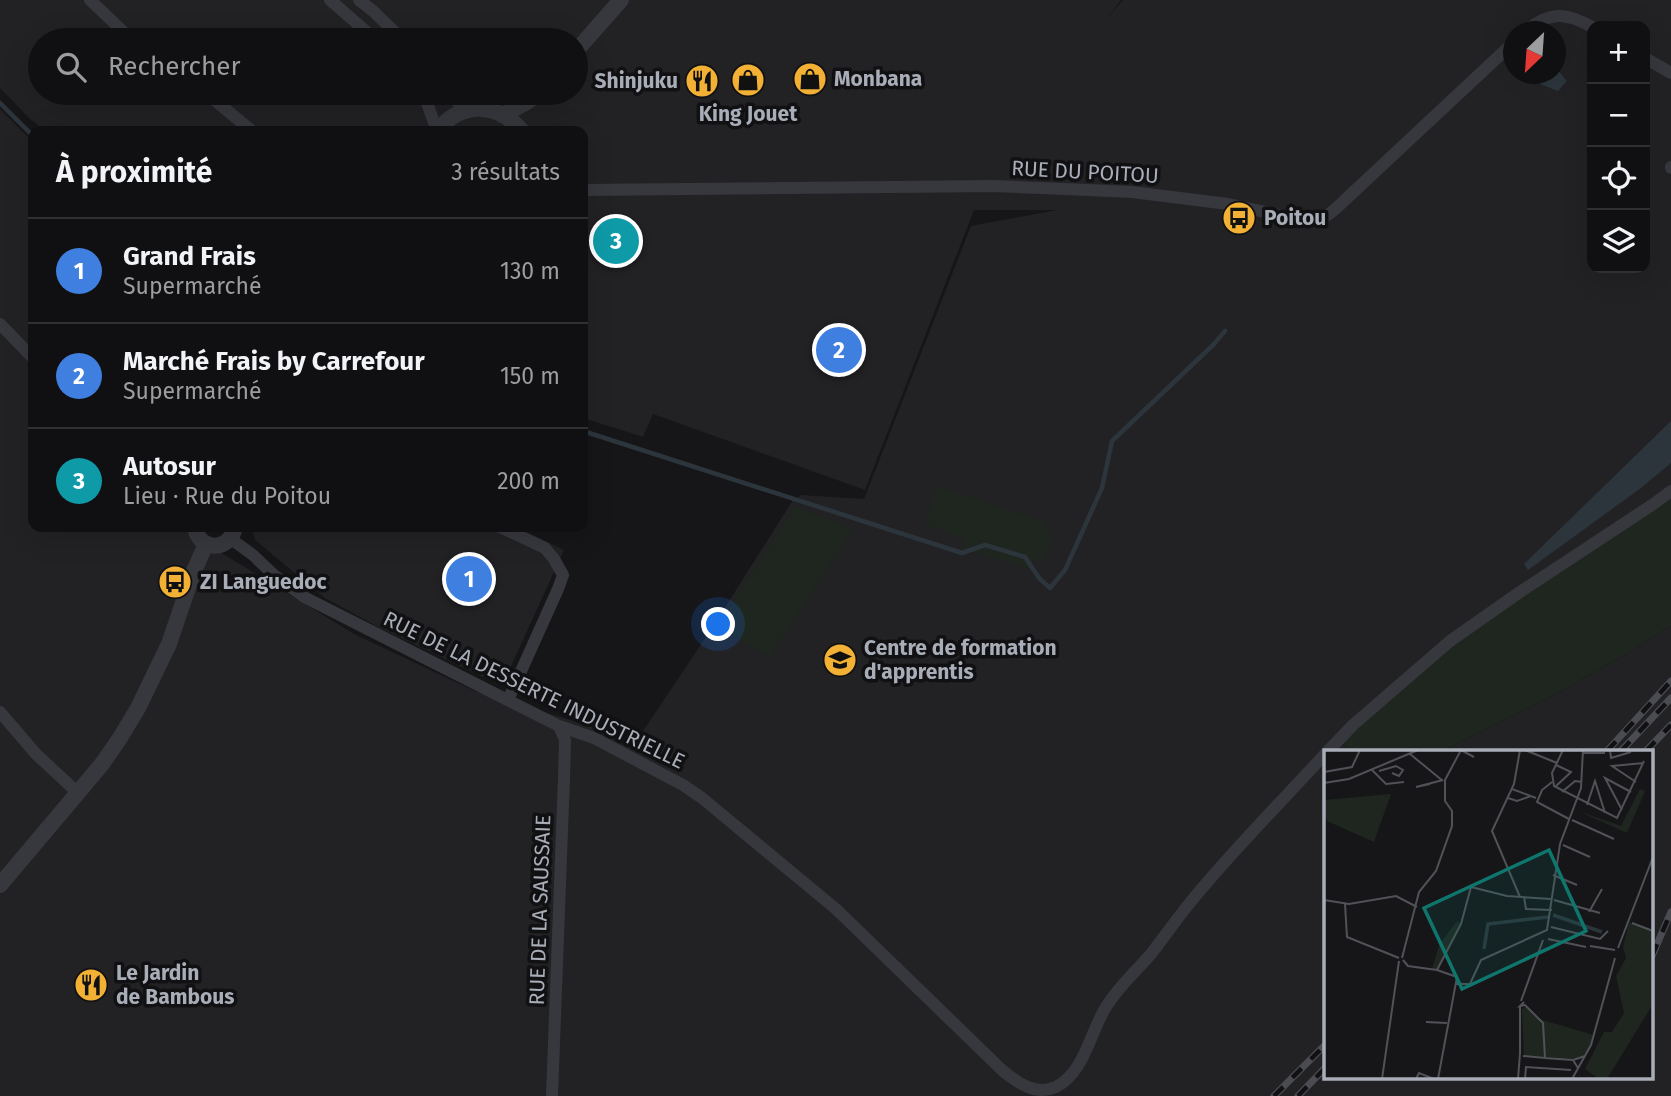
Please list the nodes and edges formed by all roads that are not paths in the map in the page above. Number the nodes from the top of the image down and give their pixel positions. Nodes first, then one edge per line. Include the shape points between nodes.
1 (90, 0) edge
2 (330, 0) edge
3 (359, 0) edge
4 (621, 0) edge
5 (1539, 21) edge
6 (1587, 24) edge
7 (119, 28) edge
8 (362, 28) edge
9 (390, 28) edge
10 (588, 37) edge
11 (1503, 52) edge
12 (1650, 61) edge
13 (1671, 73) edge
14 (221, 105) edge
15 (428, 105) edge
16 (462, 105) edge
17 (521, 105) edge
18 (534, 105) edge
19 (468, 110) junction
20 (503, 114) junction
21 (246, 126) edge
22 (435, 126) edge
23 (441, 126) edge
24 (518, 126) edge
25 (524, 126) edge
26 (588, 190) edge
27 (0, 324) edge
28 (28, 353) edge
29 (1671, 491) edge
30 (196, 532) edge
31 (511, 532) edge
32 (233, 533) edge
33 (206, 544) junction
34 (508, 700) junction
35 (0, 712) edge
36 (559, 726) junction
37 (1329, 750) edge
38 (1324, 755) edge
39 (78, 793) junction
40 (0, 885) edge
41 (552, 1096) edge

1 - 7 street
2 - 8 street
3 - 9 street
4 - 10 street
5 - 6 street via 1570,16
11 - 26 street, RUE DU POITOU via 1326,217 1314,221 1228,204 1088,190 994,186
12 - 13 street
14 - 21 street
15 - 22 street
16 - 19 street
17 - 20 street
18 - 25 street
19 - 20 street
19 - 23 street
20 - 24 street
27 - 28 street
29 - 37 street, RUE DE LA DESSERTE INDUSTRIELLE via 1450,641
30 - 33 street
31 - 34 street via 545,548 563,575
32 - 33 street via 222,545
32 - 34 street, RUE DE LA DESSERTE INDUSTRIELLE via 275,576 306,598
33 - 39 street via 169,644 138,708
34 - 36 street, RUE DE LA DESSERTE INDUSTRIELLE
35 - 39 street
36 - 38 street, RUE DE LA DESSERTE INDUSTRIELLE via 594,738 702,798 836,909 1003,1071 1019,1084 1039,1090 1054,1088 1070,1075 1111,999 1193,899
36 - 41 street, RUE DE LA SAUSSAIE via 565,753
39 - 40 street

